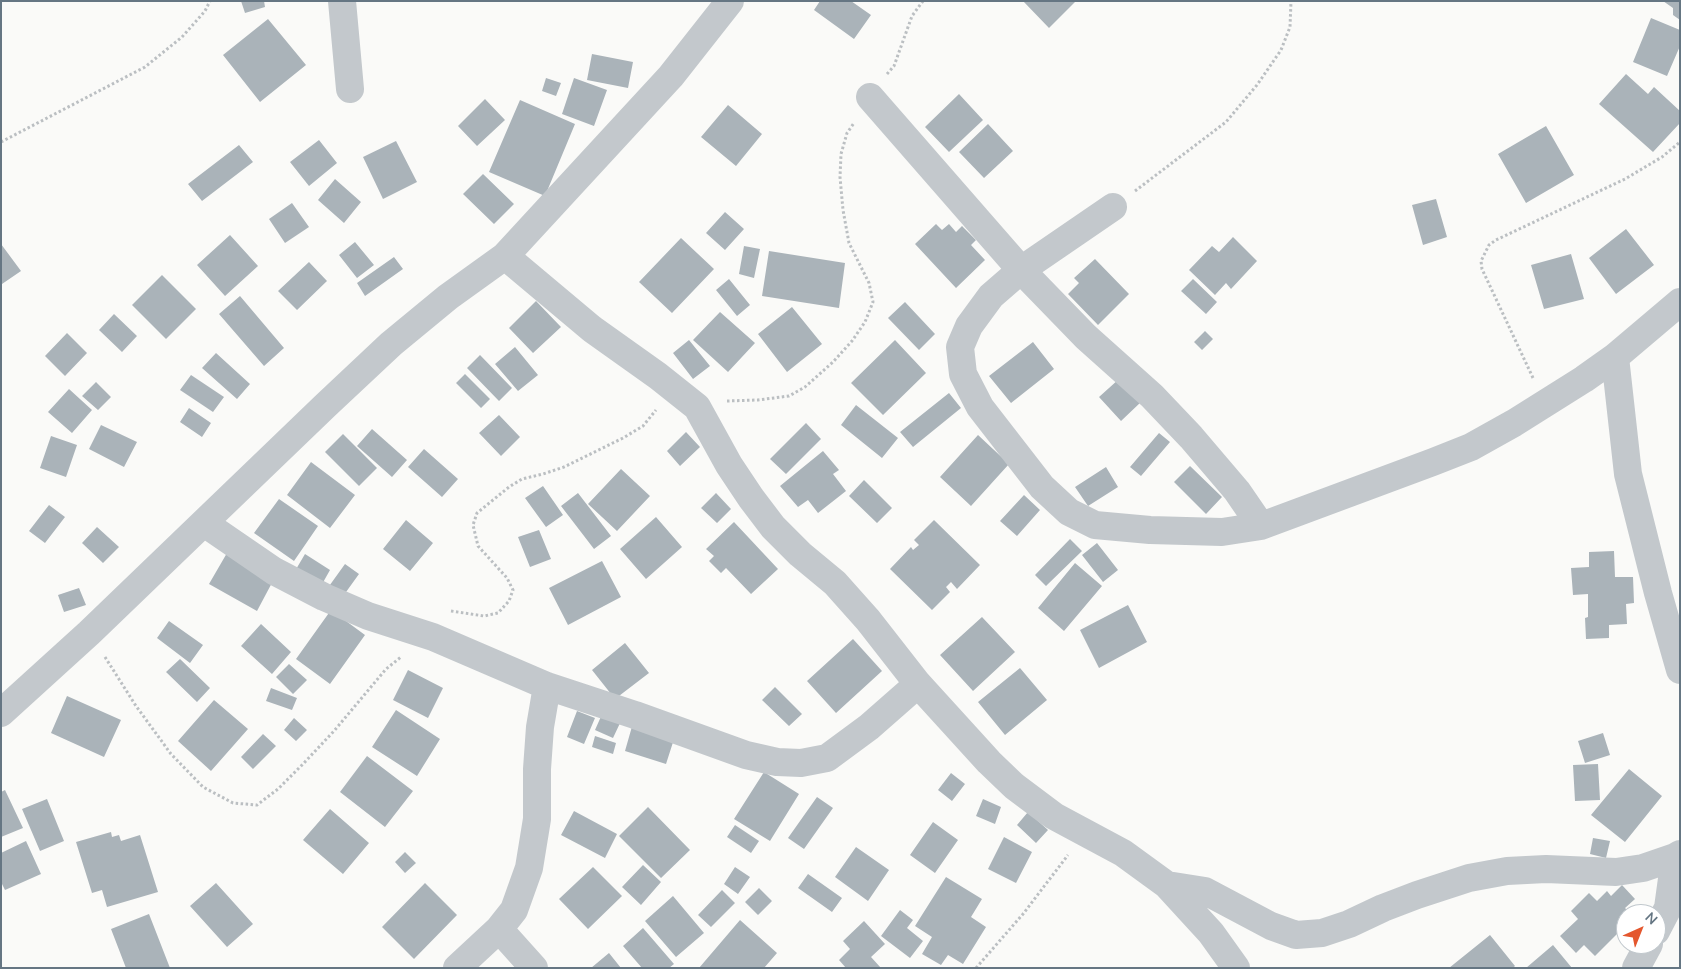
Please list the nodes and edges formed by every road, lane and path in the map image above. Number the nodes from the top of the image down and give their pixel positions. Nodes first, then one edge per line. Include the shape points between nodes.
1 (210, 1) edge
2 (342, 1) edge
3 (730, 1) edge
4 (923, 1) edge
5 (1291, 1) edge
6 (350, 89) dead end
7 (870, 97) junction
8 (1, 142) edge
9 (1680, 142) edge
10 (1113, 207) joint
11 (505, 256) junction
12 (1021, 270) junction
13 (1680, 302) edge
14 (1614, 357) junction
15 (675, 389) junction
16 (1545, 403) junction
17 (697, 407) junction
18 (204, 523) junction
19 (1261, 526) junction
20 (446, 609) dead end
21 (90, 633) junction
22 (433, 637) junction
23 (1680, 670) edge
24 (918, 684) junction
25 (548, 686) junction
26 (1, 713) edge
27 (1087, 834) junction
28 (1677, 856) edge
29 (1168, 885) junction
30 (1666, 912) edge
31 (499, 929) junction
32 (1644, 954) edge
33 (457, 968) edge
34 (534, 968) edge
35 (976, 968) edge
36 (1236, 968) edge
37 (1636, 968) edge

1 - 8 path via 182,37 145,67
2 - 6 street
3 - 11 street via 671,76
4 - 7 path via 912,16 894,66
5 - 10 path via 1290,27 1281,50 1226,122
7 - 12 street
7 - 17 path via 847,133 841,154 840,177 849,243 869,283 873,302 865,322 833,362 805,387 789,396 726,401
9 - 16 path via 1625,179 1496,240 1484,254 1482,270
10 - 12 street
11 - 15 street via 592,329
11 - 18 street via 448,297 392,344
12 - 19 street via 1191,437 1237,491
12 - 19 street via 991,296 969,326 960,348 962,374 980,408 1042,488 1068,512 1096,525 1222,532
13 - 14 street
14 - 16 street
14 - 23 street via 1628,474
15 - 17 street
15 - 20 path via 643,426 564,467 522,479 477,513 473,525 478,546 507,578 513,590 509,601 498,613 484,616
16 - 19 street via 1472,446
17 - 24 street via 729,465 773,527 835,583
18 - 21 street
18 - 22 street via 274,571 324,597 368,616
21 - 22 path via 171,754 203,786 233,803 257,805 303,764 386,669
21 - 26 street
22 - 25 street
24 - 25 street via 827,758 801,763 746,755
24 - 27 street via 1014,786 1054,816
25 - 31 street via 540,727 537,819 529,868 514,910
27 - 29 street via 1123,853
27 - 35 path
28 - 29 street via 1643,868 1616,872 1546,869 1469,878 1417,894 1322,933 1296,935 1270,926 1205,891
28 - 30 street
29 - 36 street via 1211,932
31 - 33 street
31 - 34 street
32 - 37 street

